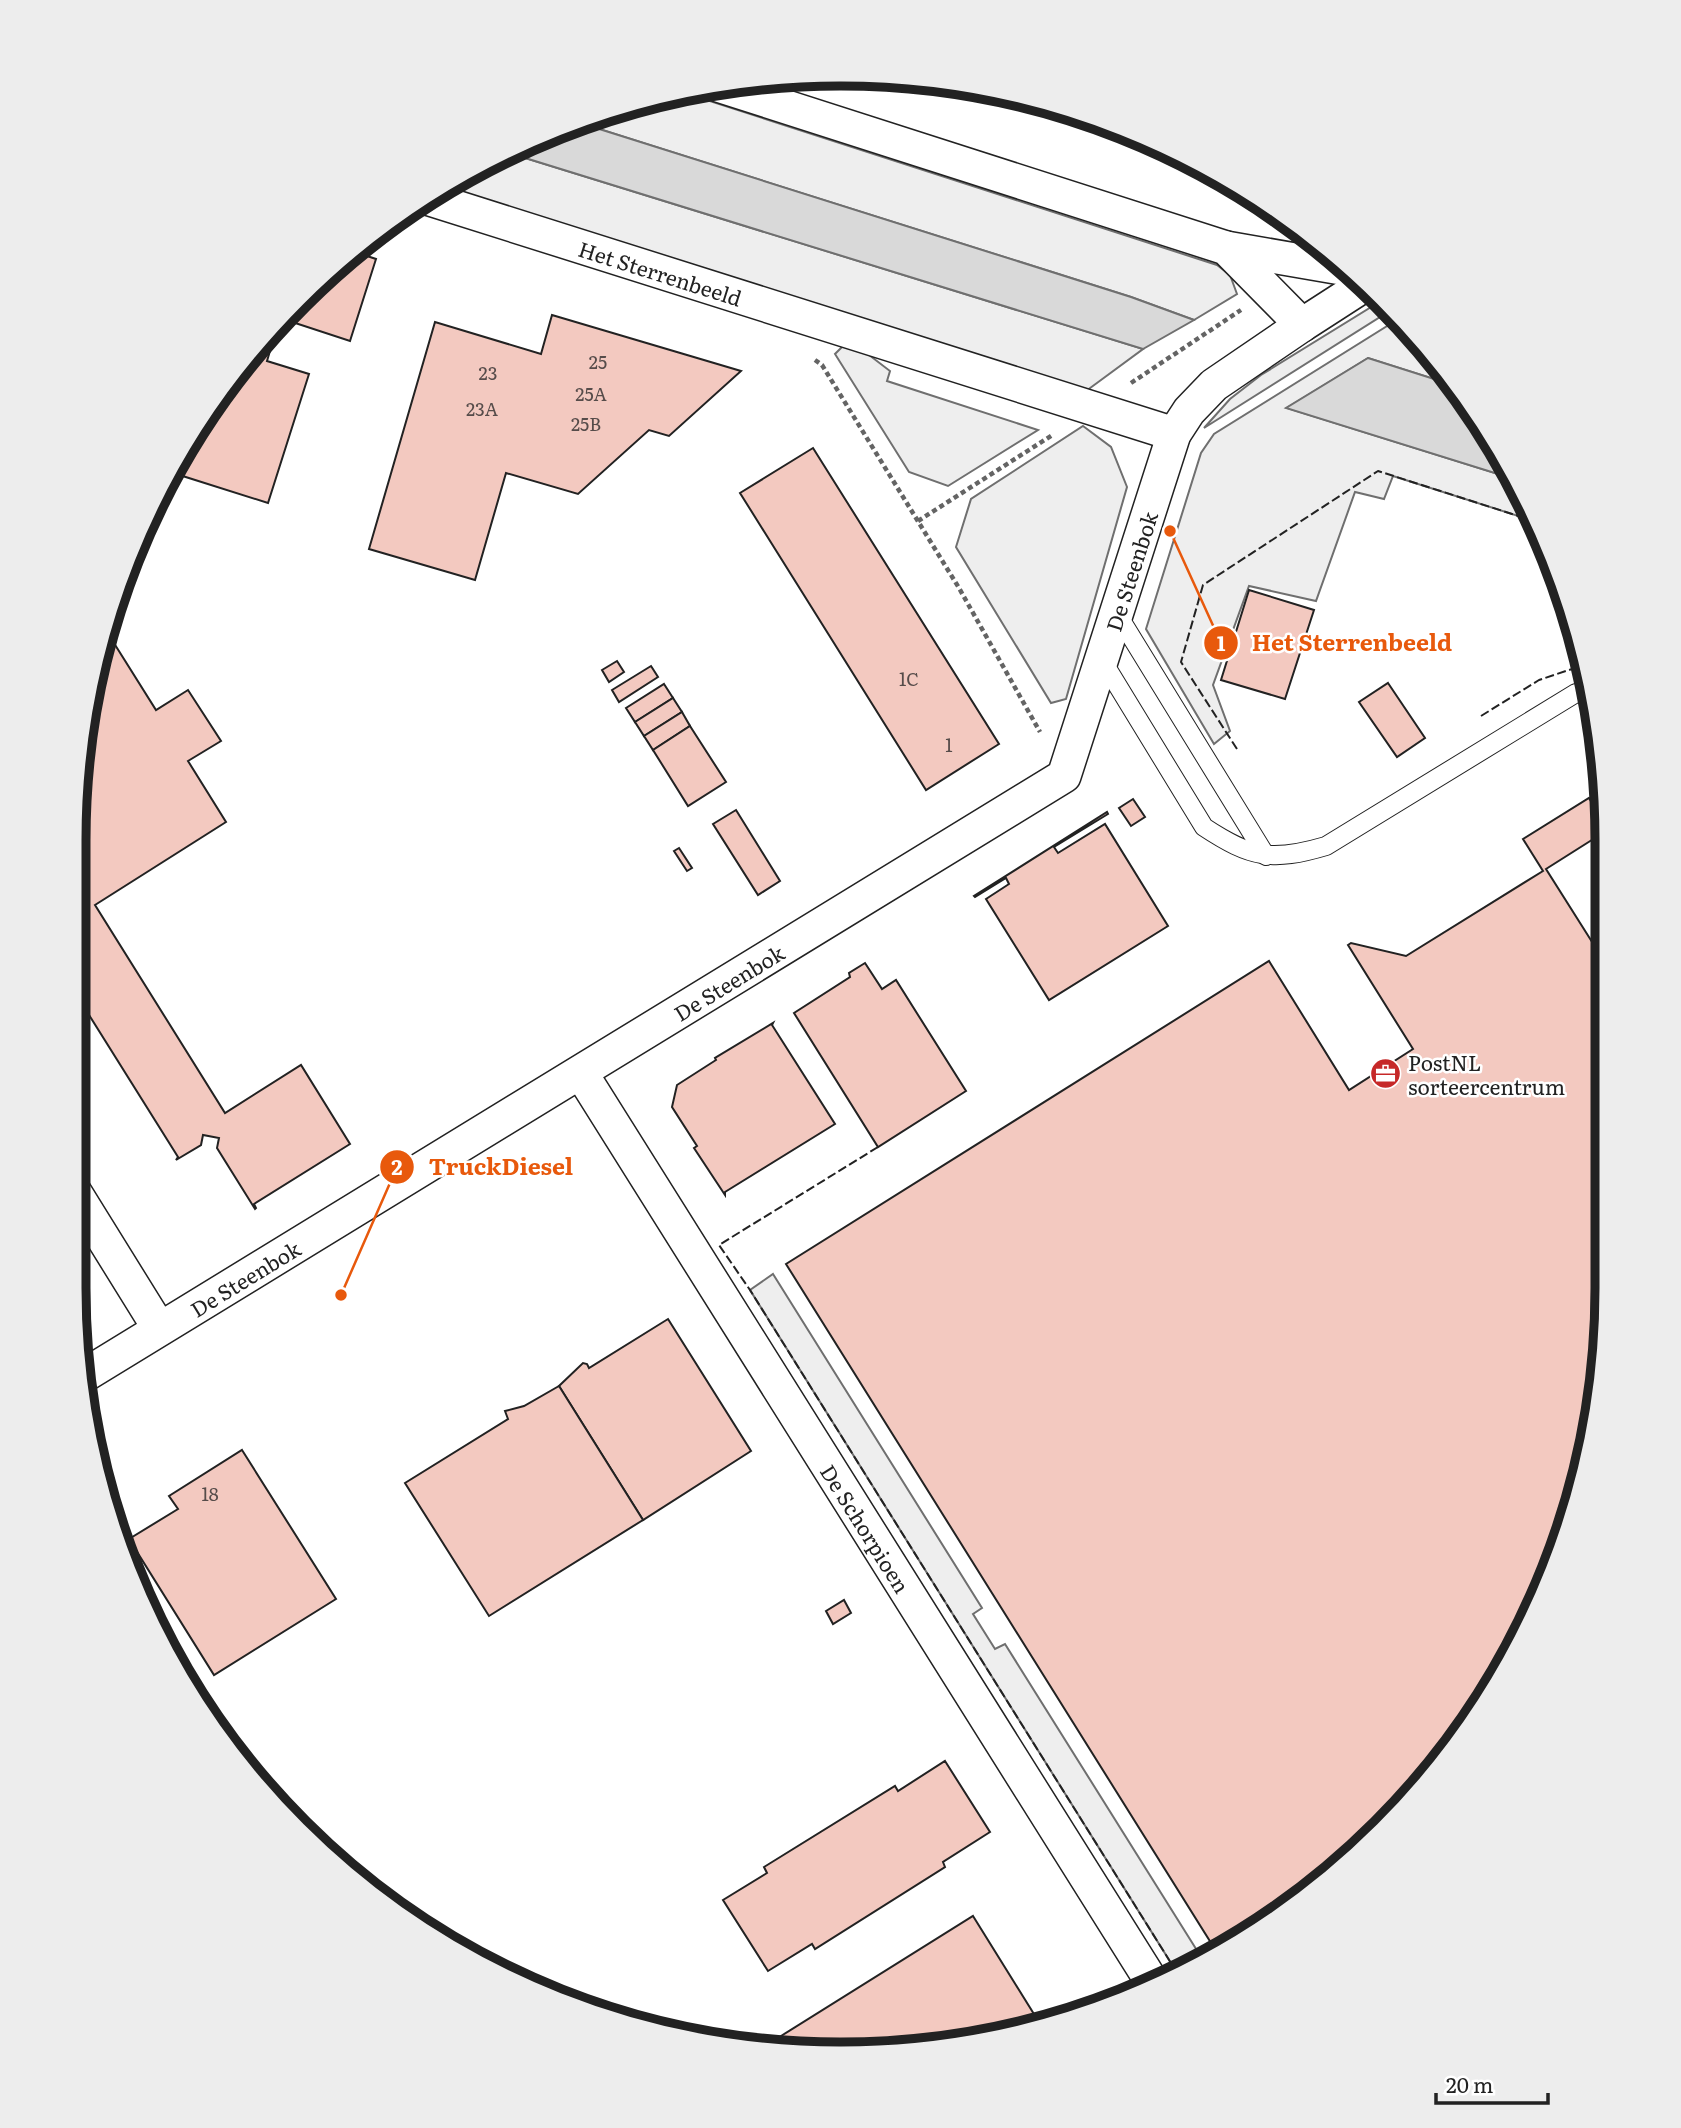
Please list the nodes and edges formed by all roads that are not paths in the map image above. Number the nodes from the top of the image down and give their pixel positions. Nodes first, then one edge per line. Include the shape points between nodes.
1 (741, 92) edge
2 (439, 202) edge
3 (1226, 248) junction
4 (1329, 266) edge
5 (1356, 290) edge
6 (1302, 325) junction
7 (1174, 434) junction
8 (1115, 610) junction
9 (1101, 658) junction
10 (1581, 692) edge
11 (1266, 856) junction
12 (581, 1073) junction
13 (86, 1210) edge
14 (159, 1328) junction
15 (91, 1371) edge
16 (1148, 1976) edge

1 - 3 street
2 - 7 street, Het Sterrenbeeld
3 - 4 street
3 - 6 street
5 - 6 street
6 - 7 street via 1214,385
7 - 8 street, De Steenbok
8 - 9 street, De Steenbok
8 - 11 lane
9 - 11 lane via 1203,827 1228,844
9 - 12 street, De Steenbok via 1064,776
10 - 11 lane via 1326,846 1297,855
12 - 14 street, De Steenbok
12 - 16 street, De Schorpioen
13 - 14 street
14 - 15 street, De Steenbok

